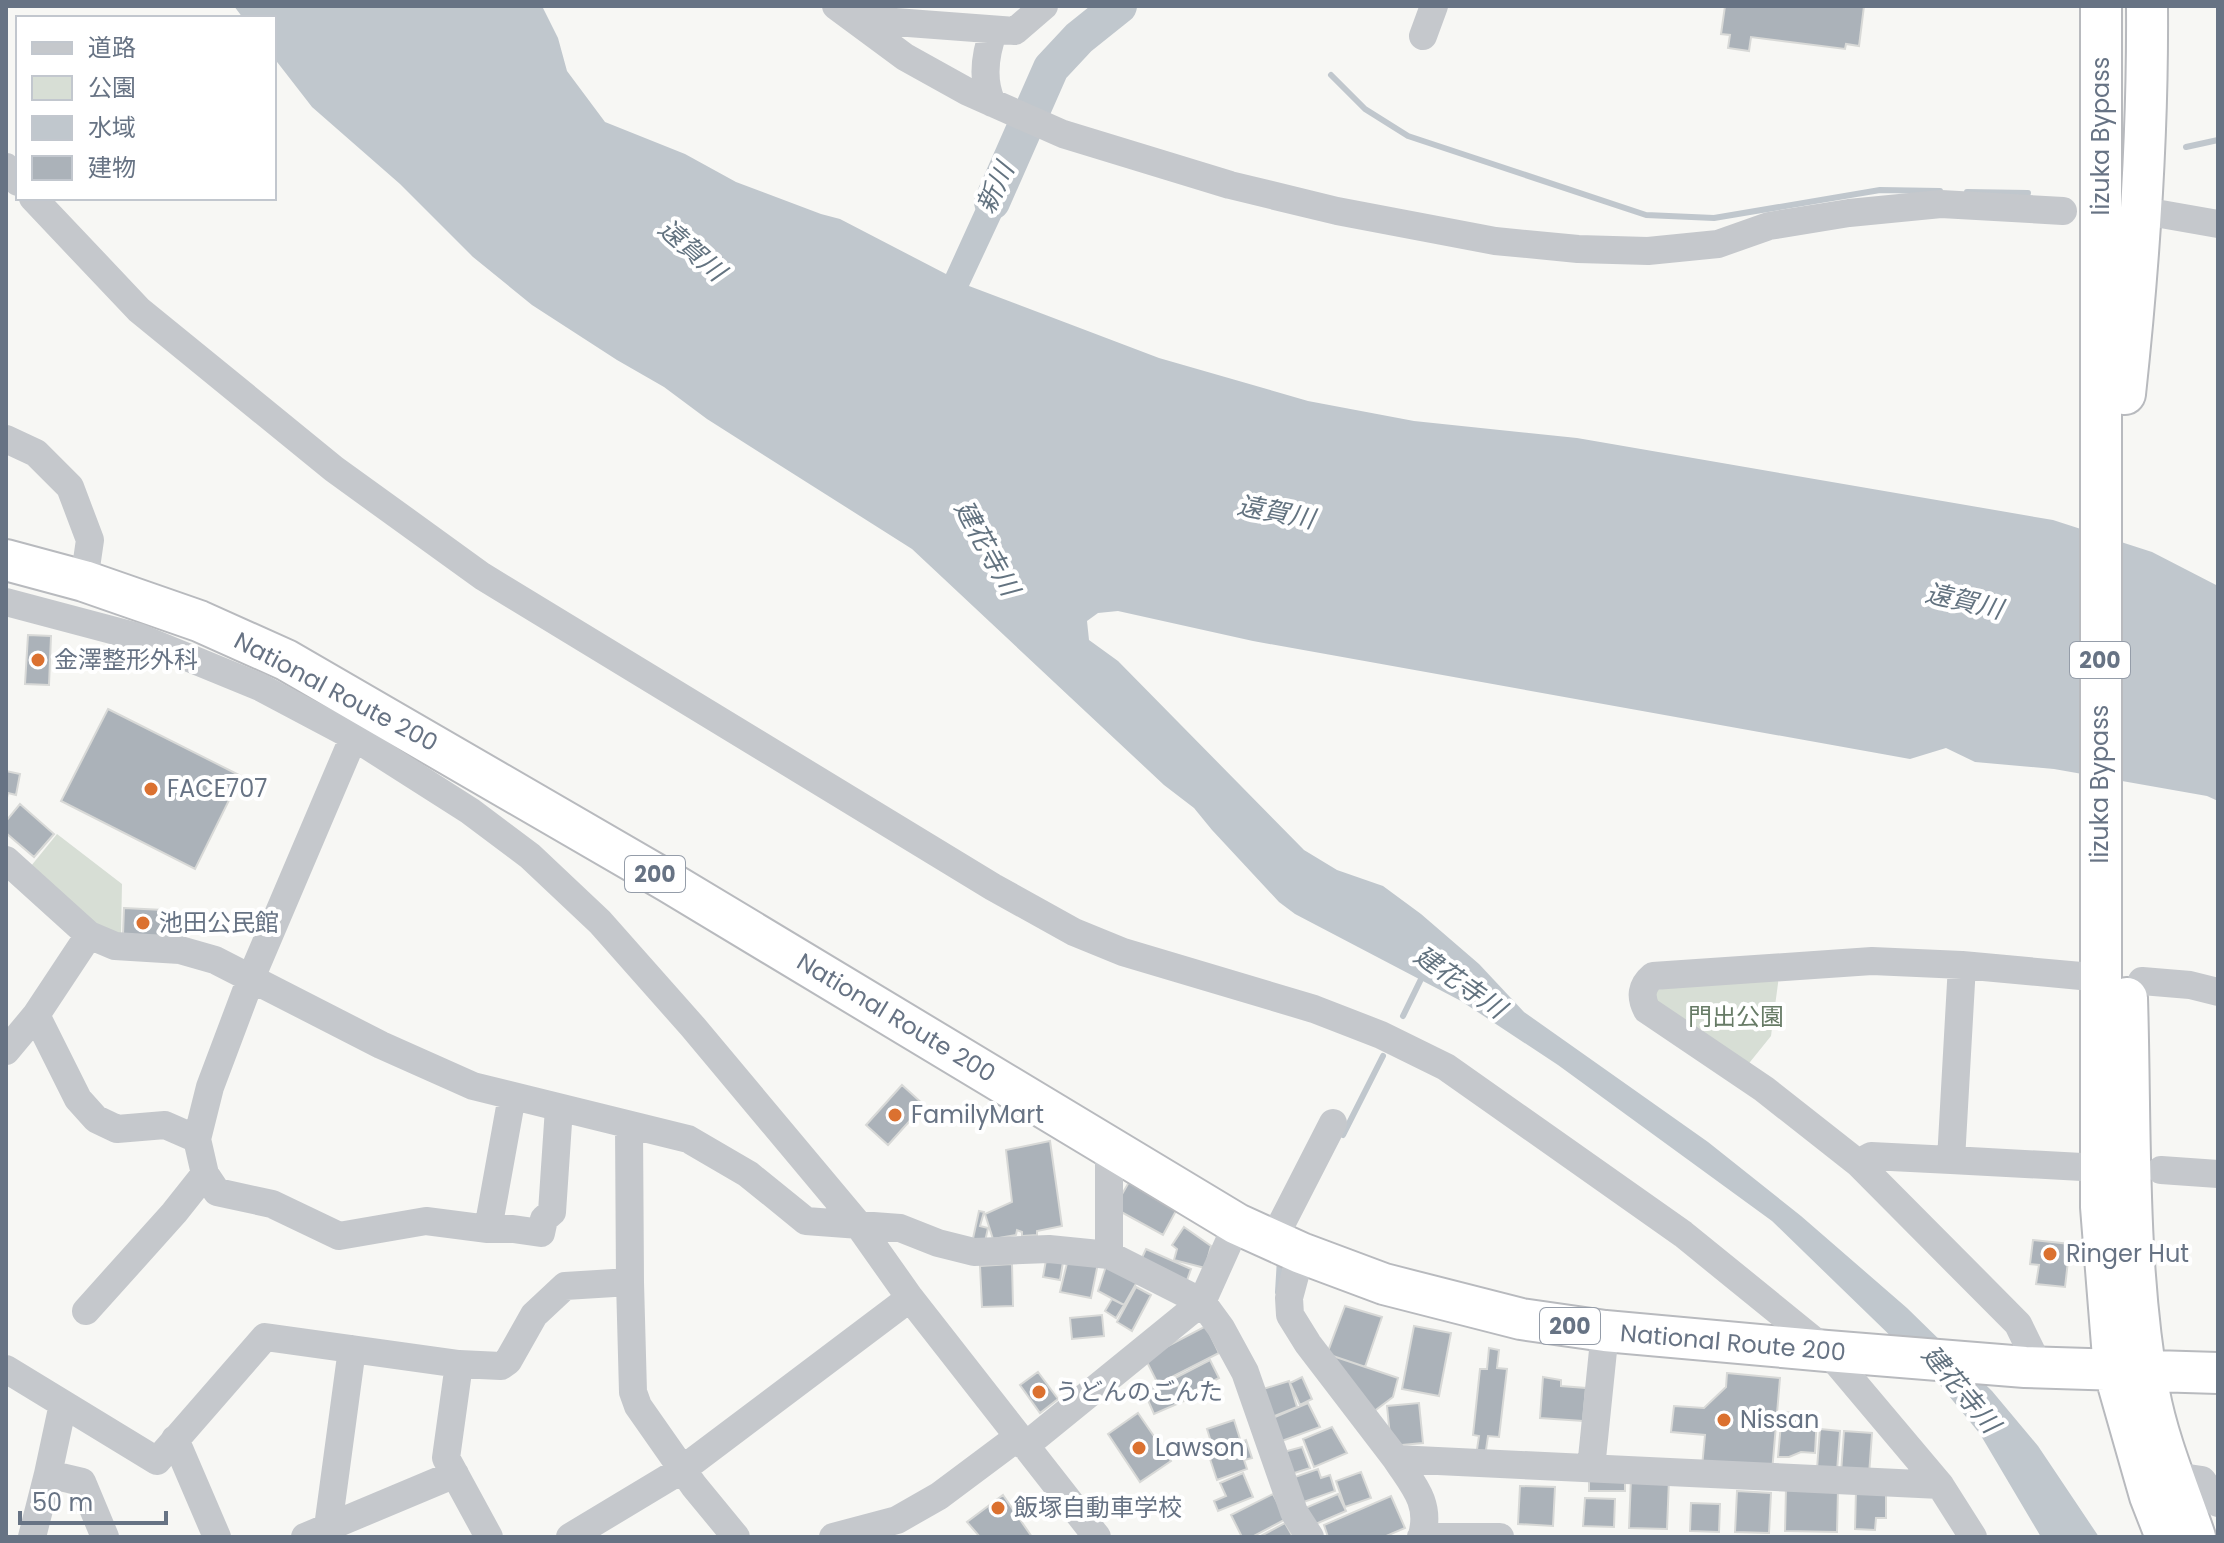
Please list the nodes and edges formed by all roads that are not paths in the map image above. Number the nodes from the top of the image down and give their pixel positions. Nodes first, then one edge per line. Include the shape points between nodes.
1 (1044, 6) edge
2 (1434, 6) edge
3 (2080, 6) edge
4 (2101, 6) edge
5 (2124, 6) edge
6 (2147, 6) edge
7 (848, 10) edge
8 (994, 30) junction
9 (1423, 36) dead end
10 (992, 103) junction
11 (35, 200) edge
12 (2063, 211) dead end
13 (2161, 214) dead end
14 (2218, 224) edge
15 (2112, 270) junction
16 (6, 439) edge
17 (6, 560) edge
18 (84, 581) junction
19 (6, 602) edge
20 (360, 722) junction
21 (542, 809) junction
22 (507, 840) junction
23 (530, 856) junction
24 (6, 860) edge
25 (89, 935) junction
26 (1962, 965) junction
27 (2081, 976) dead end
28 (251, 978) junction
29 (2142, 981) dead end
30 (2218, 992) edge
31 (36, 1015) junction
32 (6, 1051) edge
33 (512, 1096) junction
34 (559, 1108) junction
35 (1333, 1123) dead end
36 (629, 1126) junction
37 (197, 1139) junction
38 (1109, 1146) junction
39 (1951, 1160) junction
40 (1858, 1163) junction
41 (2082, 1167) dead end
42 (2161, 1170) dead end
43 (205, 1174) junction
44 (2218, 1174) edge
45 (857, 1223) junction
46 (1237, 1224) junction
47 (488, 1229) junction
48 (1286, 1246) junction
49 (1109, 1255) junction
50 (630, 1282) junction
51 (910, 1298) junction
52 (1202, 1302) junction
53 (86, 1311) dead end
54 (1605, 1331) junction
55 (352, 1349) junction
56 (1841, 1352) junction
57 (459, 1364) junction
58 (2032, 1367) junction
59 (6, 1369) edge
60 (2130, 1369) junction
61 (2218, 1373) edge
62 (63, 1404) junction
63 (175, 1439) junction
64 (1022, 1441) junction
65 (1396, 1459) junction
66 (1591, 1468) junction
67 (683, 1469) junction
68 (48, 1474) junction
69 (455, 1474) junction
70 (2175, 1476) junction
71 (1940, 1485) junction
72 (2218, 1503) edge
73 (6, 1532) edge
74 (317, 1532) edge
75 (1422, 1536) edge
76 (31, 1537) edge
77 (105, 1537) edge
78 (217, 1537) edge
79 (489, 1537) edge
80 (570, 1537) edge
81 (736, 1537) edge
82 (833, 1537) edge
83 (1097, 1537) edge
84 (1310, 1537) edge
85 (1500, 1537) edge
86 (1973, 1537) edge
87 (2166, 1537) edge
88 (2195, 1537) edge

1 - 8 street via 1015,31
2 - 9 street
3 - 15 highway via 2080,109
4 - 15 highway, Iizuka Bypass / 200
5 - 15 highway, 200
6 - 15 highway via 2148,79
7 - 8 street
7 - 10 street via 905,57
8 - 10 street via 985,72
10 - 12 street via 1063,134 1230,185 1495,241 1648,251 1718,244 1769,226 1849,213 1941,204
11 - 56 street via 139,310 334,469 482,576 1074,932 1123,952 1314,1009 1446,1067
13 - 14 street
15 - 60 highway, Iizuka Bypass / 200 via 2113,931 2134,1273
16 - 18 street via 36,453 70,487 90,540
17 - 18 highway, National Route 200 / 200
18 - 20 highway, National Route 200 / 200 via 199,621 286,660
19 - 20 street via 138,637
20 - 21 highway, National Route 200 / 200
20 - 22 street
20 - 28 street
21 - 22 street
21 - 23 street
21 - 38 highway, National Route 200 / 200
22 - 23 street
23 - 45 street via 600,922
24 - 25 street
25 - 28 street via 115,946 180,950
25 - 31 street
26 - 27 street
26 - 39 street
26 - 40 street via 1872,961 1653,976 1646,982 1642,997 1647,1010 1764,1089
28 - 33 street via 381,1045 473,1086
28 - 37 street via 210,1087
29 - 30 street
31 - 32 street
31 - 37 street via 78,1099 96,1119 117,1129 165,1125
33 - 34 street
33 - 47 street
34 - 36 street
34 - 47 street via 552,1212 541,1233
35 - 48 street
36 - 45 street via 688,1139 748,1174 806,1221
36 - 50 street
37 - 43 street
38 - 46 highway, National Route 200 / 200
38 - 49 street
39 - 40 street via 1871,1156
39 - 41 street
40 - 58 street via 2018,1324
42 - 44 street
43 - 47 street via 217,1192 272,1204 339,1236 426,1221
43 - 53 street
45 - 49 street via 900,1228 974,1252 1049,1249
45 - 51 street
46 - 48 highway, National Route 200 / 200
46 - 52 street
48 - 54 highway, National Route 200 / 200 via 1451,1303
48 - 65 street via 1290,1315
49 - 52 street
50 - 57 street via 565,1286 534,1315 508,1361 501,1366
50 - 67 street via 633,1392
51 - 64 street
51 - 67 street
52 - 64 street
52 - 84 street via 1245,1372 1294,1512
54 - 56 highway, National Route 200 / 200
54 - 66 street
55 - 57 street
55 - 63 street via 265,1337
55 - 74 street
56 - 58 highway, National Route 200 / 200
56 - 71 street
57 - 69 street via 446,1458
58 - 60 highway, National Route 200 / 200
59 - 62 street
60 - 61 highway, National Route 200
60 - 70 highway, 200 via 2150,1396
60 - 87 highway, 200 via 2150,1496
62 - 63 street via 157,1461
62 - 68 street
63 - 78 street
64 - 82 street via 897,1520
64 - 83 street
65 - 66 street
65 - 75 street via 1423,1499
66 - 71 street
67 - 80 street
67 - 81 street
68 - 76 street
68 - 77 street via 82,1482
69 - 74 street
69 - 79 street
70 - 72 street via 2202,1480
70 - 88 highway, 200
71 - 86 street
73 - 76 street
75 - 85 street

